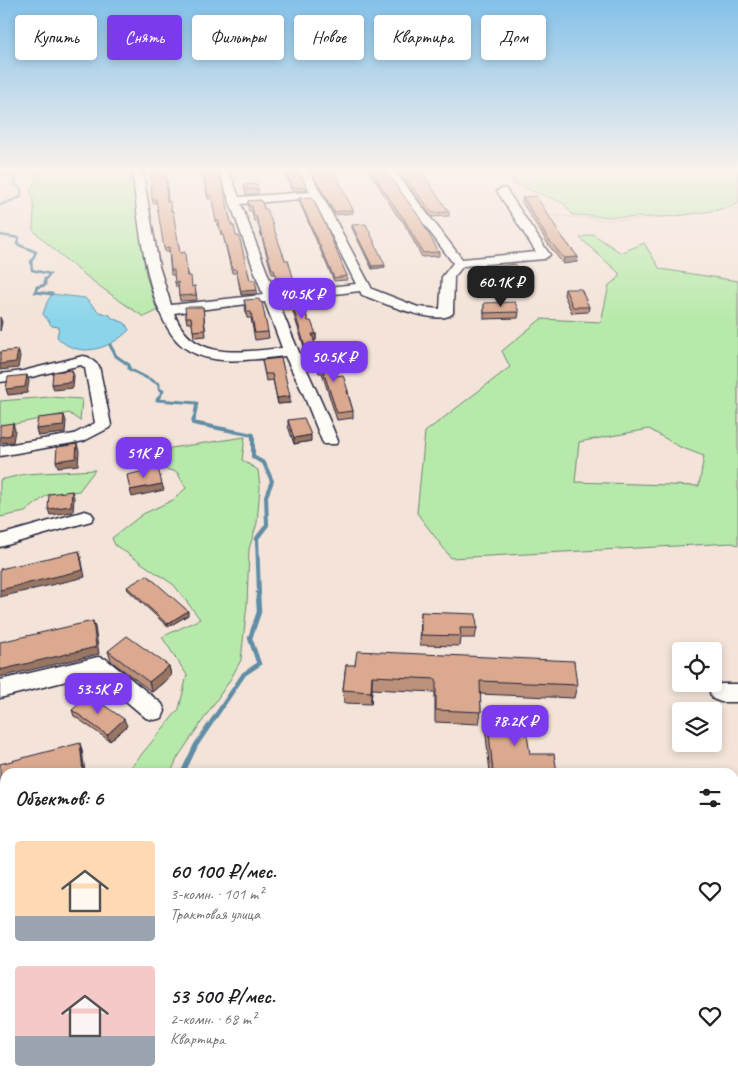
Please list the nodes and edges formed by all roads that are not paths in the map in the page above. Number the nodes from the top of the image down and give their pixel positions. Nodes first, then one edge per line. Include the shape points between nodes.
1 (145, 220) edge
2 (242, 220) edge
3 (329, 220) edge
4 (426, 220) edge
5 (519, 220) edge
6 (459, 264) junction
7 (364, 287) junction
8 (271, 298) junction
9 (165, 310) junction
10 (290, 351) junction
11 (0, 378) edge
12 (330, 441) dead end
13 (0, 451) edge
14 (85, 517) dead end
15 (0, 541) edge
16 (0, 690) edge
17 (154, 712) dead end

1 - 9 street via 153,268
2 - 8 street
3 - 7 street
4 - 6 street
5 - 6 street via 544,255
6 - 7 street via 448,277 446,313 416,311 393,304 367,292
7 - 8 street
8 - 9 street
8 - 10 street
9 - 10 street via 177,335 192,347 212,354 243,356
10 - 12 street
11 - 13 street via 83,360 92,366 104,425 78,438
14 - 15 street
16 - 17 street via 98,665

